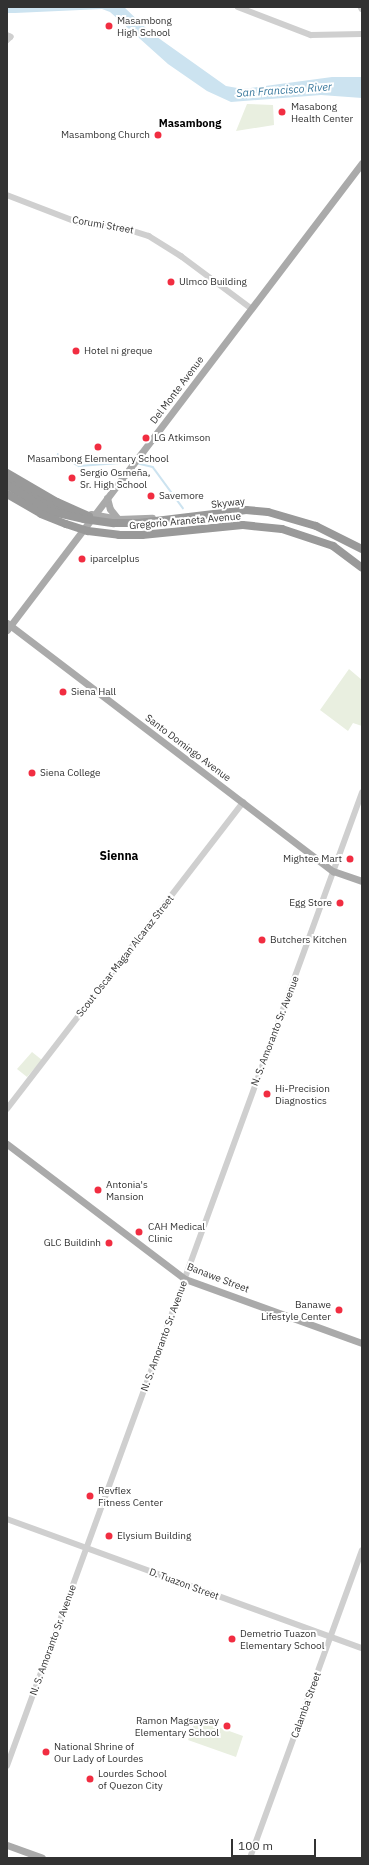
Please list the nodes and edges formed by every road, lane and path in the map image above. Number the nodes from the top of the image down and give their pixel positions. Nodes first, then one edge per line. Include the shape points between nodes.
1 (238, 7) edge
2 (362, 34) edge
3 (362, 163) edge
4 (7, 195) edge
5 (252, 309) junction
6 (7, 473) edge
7 (7, 477) edge
8 (7, 481) edge
9 (7, 485) edge
10 (7, 494) edge
11 (107, 498) junction
12 (90, 517) junction
13 (116, 521) junction
14 (59, 523) junction
15 (82, 530) junction
16 (119, 534) junction
17 (362, 548) edge
18 (362, 569) edge
19 (8, 626) edge
20 (362, 793) edge
21 (243, 802) junction
22 (333, 871) junction
23 (362, 881) edge
24 (7, 1109) edge
25 (7, 1144) edge
26 (185, 1279) junction
27 (362, 1343) edge
28 (7, 1519) edge
29 (87, 1548) junction
30 (362, 1551) edge
31 (331, 1637) junction
32 (362, 1648) edge
33 (7, 1766) edge
34 (7, 1845) edge
35 (42, 1858) edge
36 (250, 1858) edge

1 - 2 street via 311,35
3 - 5 main road, Del Monte Avenue
4 - 5 street, Corumi Street via 77,222 123,228 149,236 181,256
5 - 11 main road, Del Monte Avenue
6 - 12 highway, Skyway, bridge via 57,502
7 - 12 main road via 49,501
7 - 16 highway, bridge via 60,508
8 - 12 highway, Skyway, bridge via 45,503
9 - 13 highway, Skyway, bridge via 49,511 84,520
10 - 14 main road, Gregorio Araneta Avenue
10 - 16 highway, bridge via 41,514 66,524
11 - 12 main road, Del Monte Avenue
11 - 13 main road
12 - 13 highway, Skyway, bridge
12 - 14 main road via 66,518
12 - 15 main road, Del Monte Avenue
13 - 17 highway, Skyway via 139,523 246,510 268,512 301,520
14 - 15 main road, Gregorio Araneta Avenue
15 - 18 main road, Gregorio Araneta Avenue via 108,535 144,536 234,525 264,525 315,539
15 - 19 main road, Del Monte Avenue
16 - 18 highway, bridge via 156,534 243,526 270,527 333,546
19 - 21 main road, Santo Domingo Avenue
20 - 22 street, N. S. Amoranto Sr. Avenue
21 - 22 main road, Santo Domingo Avenue
21 - 24 street, Scout Oscar Magan Alcaraz Street
22 - 23 main road, Santo Domingo Avenue
22 - 26 street, N. S. Amoranto Sr. Avenue
25 - 26 main road, Banawe Street
26 - 27 main road, Banawe Street
26 - 29 street, N. S. Amoranto Sr. Avenue
28 - 29 street, D. Tuazon Street
29 - 31 street, D. Tuazon Street
29 - 33 street, N. S. Amoranto Sr. Avenue
30 - 31 street, Calamba Street
31 - 32 street, D. Tuazon Street
31 - 36 street, Calamba Street
34 - 35 main road

